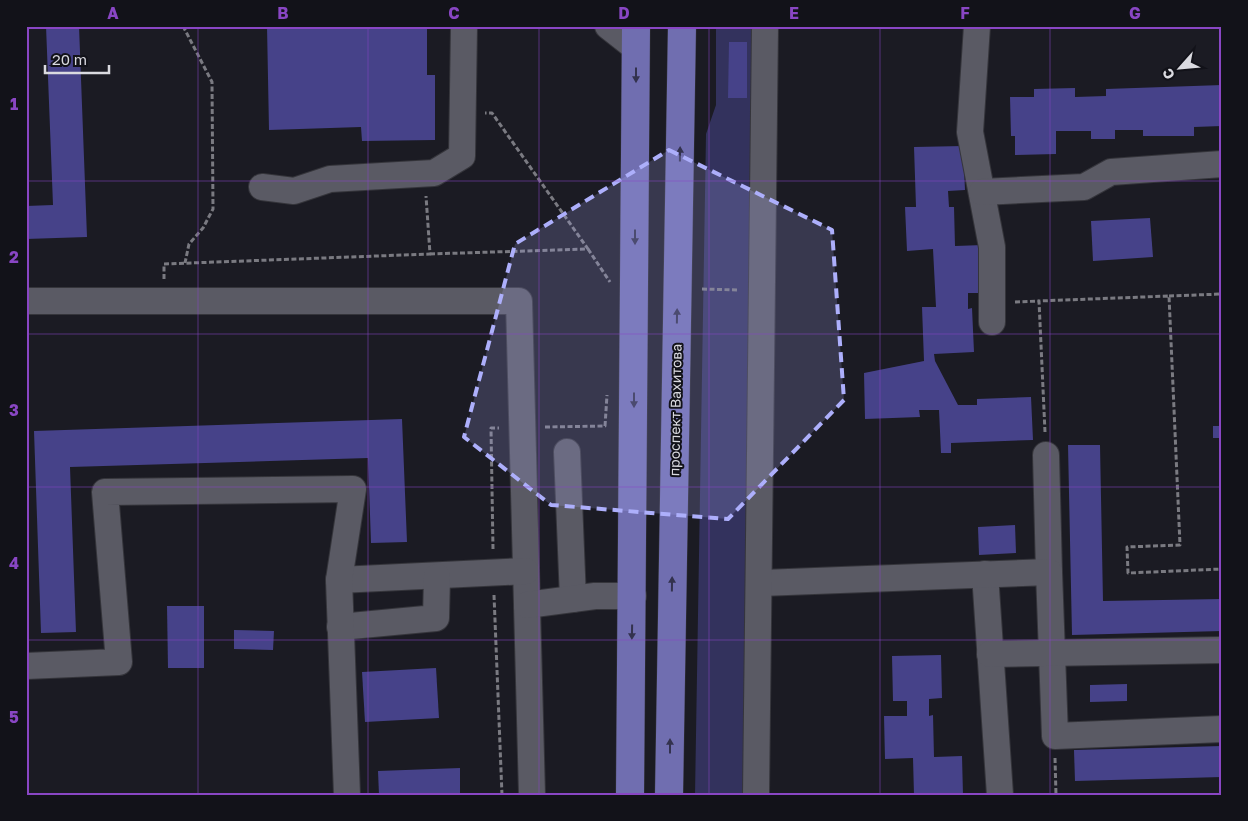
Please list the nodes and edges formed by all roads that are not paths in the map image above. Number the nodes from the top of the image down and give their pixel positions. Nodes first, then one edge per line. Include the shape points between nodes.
1 (464, 26) edge
2 (608, 26) edge
3 (682, 26) edge
4 (765, 26) edge
5 (977, 26) edge
6 (636, 37) edge
7 (1222, 164) edge
8 (262, 187) dead end
9 (982, 192) junction
10 (26, 301) edge
11 (992, 322) dead end
12 (567, 452) dead end
13 (1046, 456) road end
14 (526, 571) junction
15 (1049, 572) junction
16 (985, 574) junction
17 (437, 577) junction
18 (338, 580) junction
19 (760, 583) junction
20 (633, 596) junction
21 (573, 599) junction
22 (527, 605) junction
23 (340, 627) junction
24 (1222, 650) edge
25 (1052, 653) junction
26 (990, 654) junction
27 (26, 666) edge
28 (1222, 730) edge
29 (347, 795) edge
30 (532, 795) edge
31 (630, 795) edge
32 (669, 795) edge
33 (756, 795) edge
34 (1000, 795) edge

1 - 8 lane via 462,156 434,173 330,179 294,190
2 - 6 lane
32 -> 3 main road, проспект Вахитова
4 - 19 lane
5 - 9 lane via 970,132
6 -> 20 main road
7 - 9 lane via 1111,172 1084,187
9 - 11 lane via 992,247
10 - 14 lane via 519,301
12 - 21 lane
13 - 15 lane
14 - 17 lane
14 - 22 lane
15 - 16 lane
15 - 25 lane
16 - 19 lane
16 - 26 lane
17 - 18 lane
17 - 23 lane via 436,618
18 - 23 lane
18 - 27 lane via 353,489 105,492 119,662
19 - 33 lane
20 - 21 lane
20 -> 31 main road
21 - 22 lane
22 - 30 lane
23 - 29 lane
24 - 25 lane
25 - 26 lane
25 - 28 lane via 1055,736
26 - 34 lane

